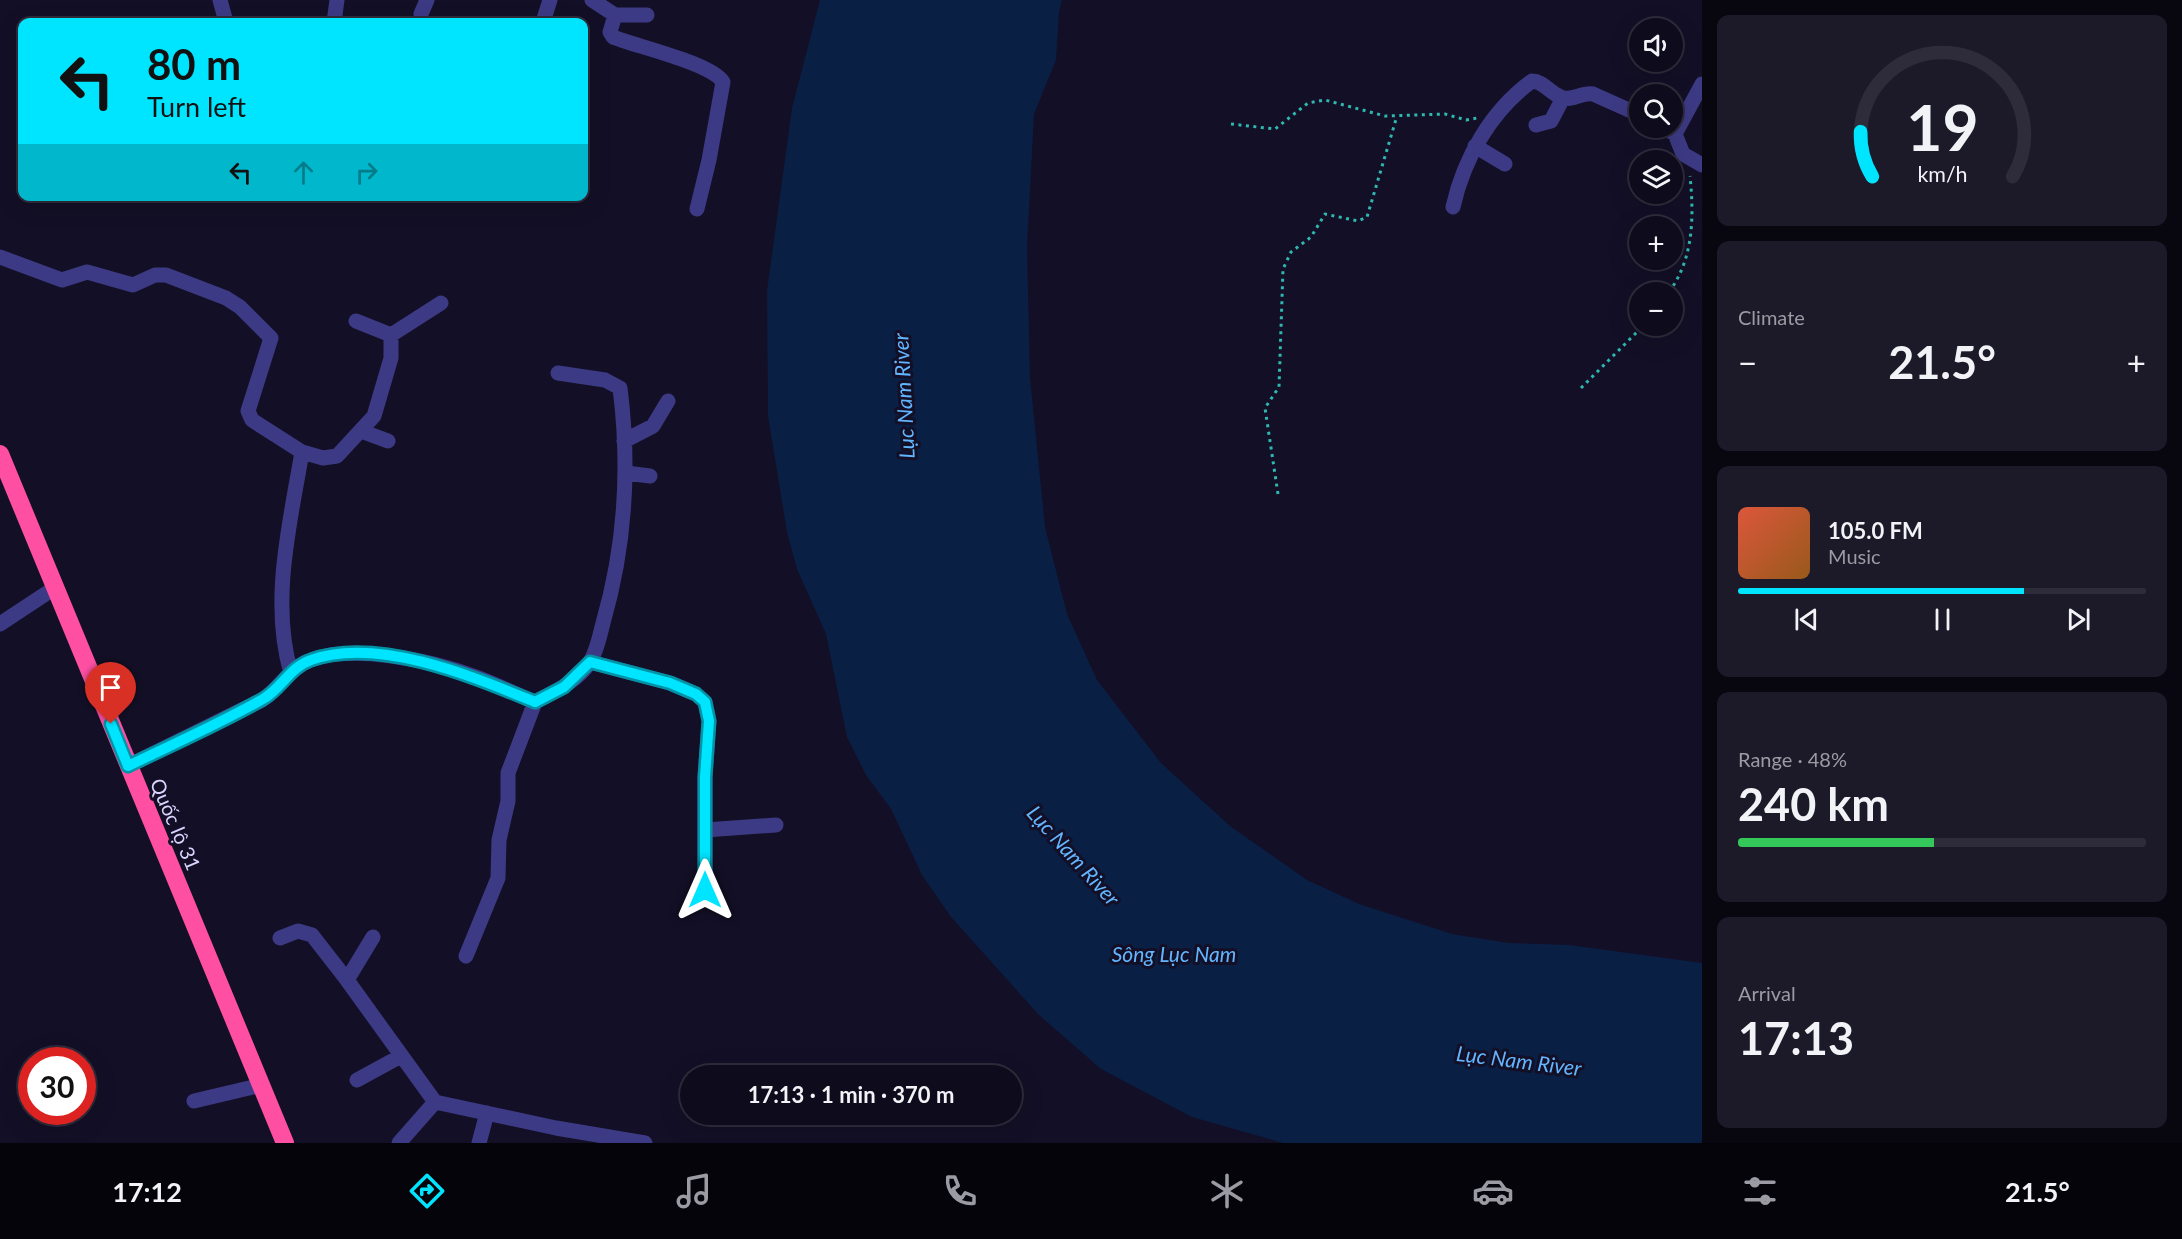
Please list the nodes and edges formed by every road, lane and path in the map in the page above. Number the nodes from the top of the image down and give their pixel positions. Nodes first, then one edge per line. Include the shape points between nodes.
1 (220, 0) edge
2 (337, 0) edge
3 (550, 0) edge
4 (592, 0) edge
5 (615, 15) junction
6 (647, 15) dead end
7 (225, 18) edge
8 (335, 18) edge
9 (544, 18) edge
10 (1702, 84) edge
11 (1563, 98) junction
12 (1629, 110) edge
13 (1499, 112) junction
14 (1683, 112) edge
15 (1397, 116) junction
16 (1231, 124) dead end
17 (1536, 125) dead end
18 (1674, 138) edge
19 (1475, 146) junction
20 (1695, 162) edge
21 (1505, 164) dead end
22 (1453, 207) dead end
23 (697, 209) dead end
24 (0, 257) edge
25 (1675, 282) edge
26 (441, 303) dead end
27 (356, 321) dead end
28 (392, 335) junction
29 (1633, 336) edge
30 (558, 373) dead end
31 (1581, 388) dead end
32 (668, 401) dead end
33 (361, 431) junction
34 (388, 441) dead end
35 (624, 441) junction
36 (302, 452) junction
37 (0, 454) edge
38 (626, 473) junction
39 (650, 476) dead end
40 (1278, 494) dead end
41 (56, 587) junction
42 (0, 624) edge
43 (590, 662) junction
44 (291, 673) junction
45 (535, 702) junction
46 (128, 766) junction
47 (776, 825) dead end
48 (705, 830) junction
49 (705, 890) dead end
50 (373, 937) dead end
51 (280, 938) dead end
52 (466, 956) dead end
53 (347, 980) junction
54 (400, 1056) junction
55 (357, 1080) dead end
56 (262, 1085) junction
57 (194, 1101) dead end
58 (435, 1102) junction
59 (487, 1113) junction
60 (582, 1138) edge
61 (285, 1143) edge
62 (399, 1143) edge
63 (479, 1143) edge
64 (645, 1143) edge

1 - 7 street
2 - 8 street
3 - 9 street
4 - 5 street
5 - 6 street
5 - 23 street via 610,32 613,37 697,66 723,82
10 - 14 street
11 - 12 street via 1593,94
11 - 13 street via 1534,80
11 - 17 street via 1551,121
13 - 15 path via 1466,120 1445,114
13 - 19 street
15 - 16 path via 1325,100 1308,103 1275,129
15 - 40 path via 1367,217 1358,221 1325,214 1311,237 1291,252 1283,268 1279,387 1265,408
18 - 20 street
19 - 21 street
19 - 22 street
20 - 25 path via 1690,241 1684,266
24 - 36 street via 62,280 87,272 133,285 155,275 166,275 240,307 271,339 248,416
26 - 28 street
27 - 28 street
28 - 33 street via 391,358 379,404
29 - 31 path
30 - 35 street via 605,380 620,388
32 - 35 street via 653,426
33 - 34 street
33 - 36 street via 331,459
35 - 38 street
36 - 44 street via 281,599 282,642
37 - 41 highway, Quốc lộ 31
38 - 39 street
38 - 43 street via 609,605
41 - 42 street
41 - 46 highway, Quốc lộ 31
43 - 45 street via 564,687
43 - 48 street via 670,683 705,702 709,721
44 - 45 street via 322,657 444,667
44 - 46 street via 262,700
45 - 52 street via 508,773 498,878
46 - 56 highway, Quốc lộ 31 via 242,1055
47 - 48 street
48 - 49 street
50 - 53 street
51 - 53 street via 298,931 312,935
53 - 54 street
54 - 55 street
54 - 58 street
56 - 57 street
56 - 61 highway, Quốc lộ 31
58 - 59 street
58 - 62 street
59 - 60 street
59 - 63 street
60 - 64 street

